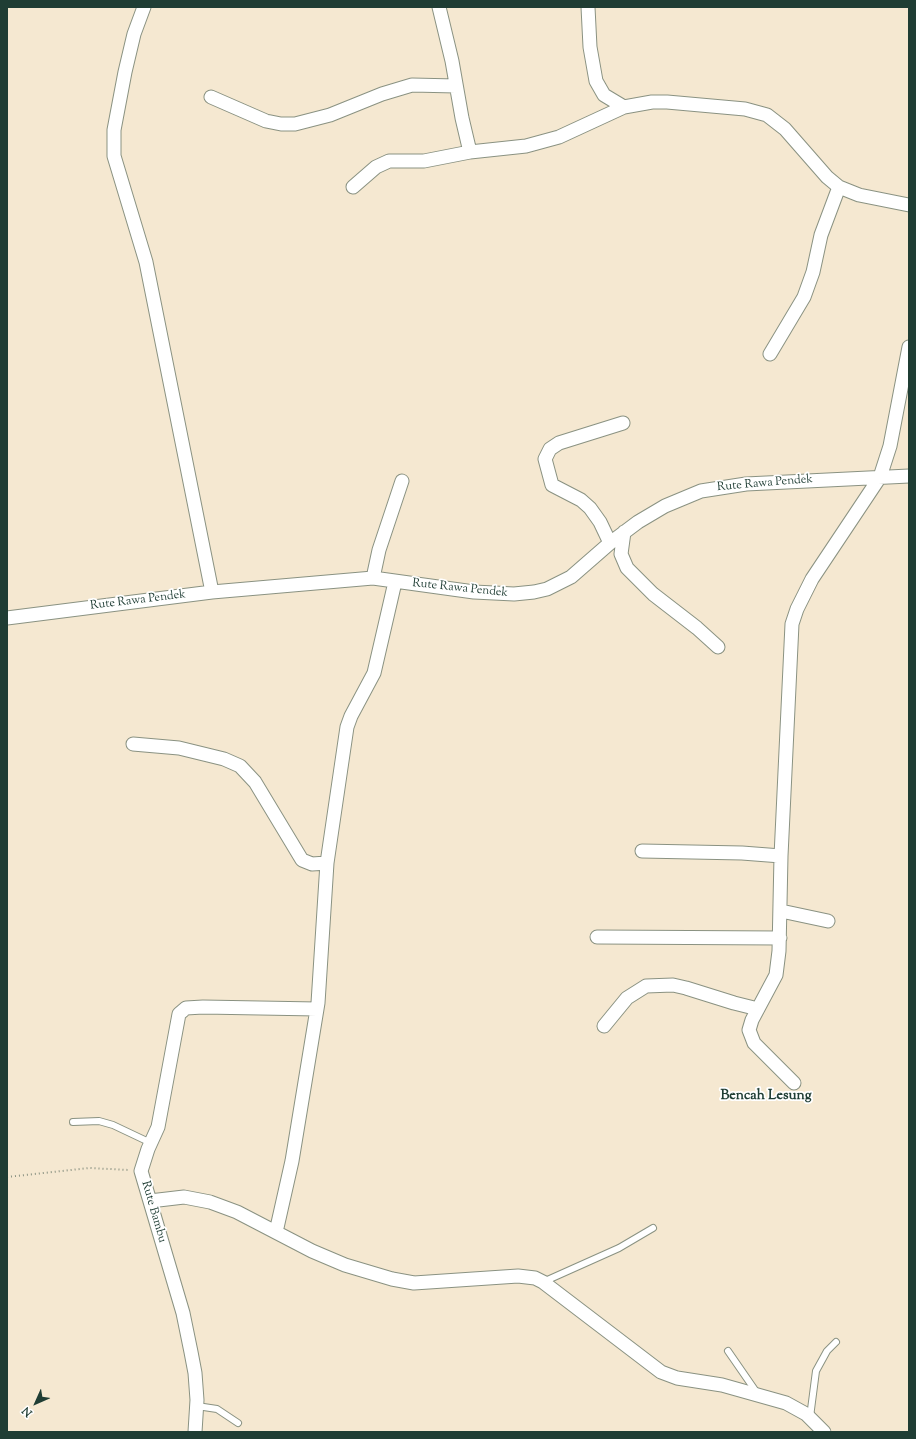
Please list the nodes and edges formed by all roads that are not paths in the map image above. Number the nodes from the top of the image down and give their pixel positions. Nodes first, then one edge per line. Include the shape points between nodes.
1 (144, 7) edge
2 (439, 7) edge
3 (588, 7) edge
4 (456, 86) junction
5 (211, 97) dead end
6 (624, 107) junction
7 (470, 152) junction
8 (353, 187) dead end
9 (839, 187) junction
10 (909, 205) edge
11 (909, 347) edge
12 (770, 354) dead end
13 (905, 388) edge
14 (623, 423) dead end
15 (909, 476) edge
16 (880, 477) junction
17 (402, 481) dead end
18 (624, 532) junction
19 (610, 543) junction
20 (373, 578) junction
21 (395, 582) junction
22 (212, 592) junction
23 (7, 618) edge
24 (718, 647) dead end
25 (133, 744) dead end
26 (642, 851) dead end
27 (781, 856) junction
28 (327, 863) junction
29 (781, 911) junction
30 (828, 922) dead end
31 (598, 937) dead end
32 (780, 938) junction
33 (318, 1006) junction
34 (758, 1009) junction
35 (604, 1026) dead end
36 (794, 1084) dead end
37 (73, 1122) dead end
38 (151, 1143) junction
39 (150, 1200) junction
40 (653, 1228) dead end
41 (276, 1232) junction
42 (543, 1282) junction
43 (836, 1342) dead end
44 (728, 1351) dead end
45 (757, 1394) junction
46 (197, 1406) junction
47 (810, 1417) junction
48 (238, 1423) dead end
49 (195, 1432) edge
50 (824, 1432) edge

1 - 22 street via 134,34 125,72 114,130 114,156 146,262
2 - 4 street
3 - 6 street via 590,48 596,82 604,95
4 - 5 street via 412,85 323,117 295,124 266,121
4 - 7 street
6 - 7 street via 544,142 509,149
6 - 9 street via 667,102 767,115 785,129
7 - 8 street via 424,161 389,161 376,167
9 - 10 street via 859,195
9 - 12 street via 821,235 813,272 804,297
11 - 13 street
13 - 16 street
14 - 19 street via 559,442 550,449 545,459 552,485 581,500 590,508
15 - 16 street, Rute Rawa Pendek
16 - 18 street, Rute Rawa Pendek via 724,486 665,506
16 - 27 street via 812,579 792,624
17 - 20 street
18 - 19 street, Rute Rawa Pendek
18 - 24 street via 622,554 627,568 653,594
19 - 21 street, Rute Rawa Pendek via 567,579 534,592 474,592
20 - 21 street, Rute Rawa Pendek
20 - 22 street, Rute Rawa Pendek
21 - 28 street via 374,673 347,727
22 - 23 street, Rute Rawa Pendek
25 - 28 street via 179,748 224,759 240,766 255,782 302,860 312,864
26 - 27 street
27 - 29 street
28 - 33 street
29 - 30 street
29 - 32 street
31 - 32 street
32 - 34 street via 776,975
33 - 38 street, Rute Bambu via 183,1009 179,1014 158,1127
33 - 41 street via 292,1161
34 - 35 street via 680,986 646,986 627,998
34 - 36 street via 749,1027 751,1038
37 - 38 lane via 99,1121
38 - 39 street, Rute Bambu via 142,1171
39 - 41 street via 184,1198 210,1202
39 - 46 street, Rute Bambu via 183,1313 195,1373
40 - 42 lane via 619,1248
41 - 42 street via 312,1252 392,1279 423,1282 518,1276 535,1278
42 - 45 street via 661,1372 677,1378
43 - 47 lane via 827,1351 816,1371
44 - 45 lane
45 - 47 street via 797,1407
46 - 48 lane via 217,1409
46 - 49 street, Rute Bambu
47 - 50 street

